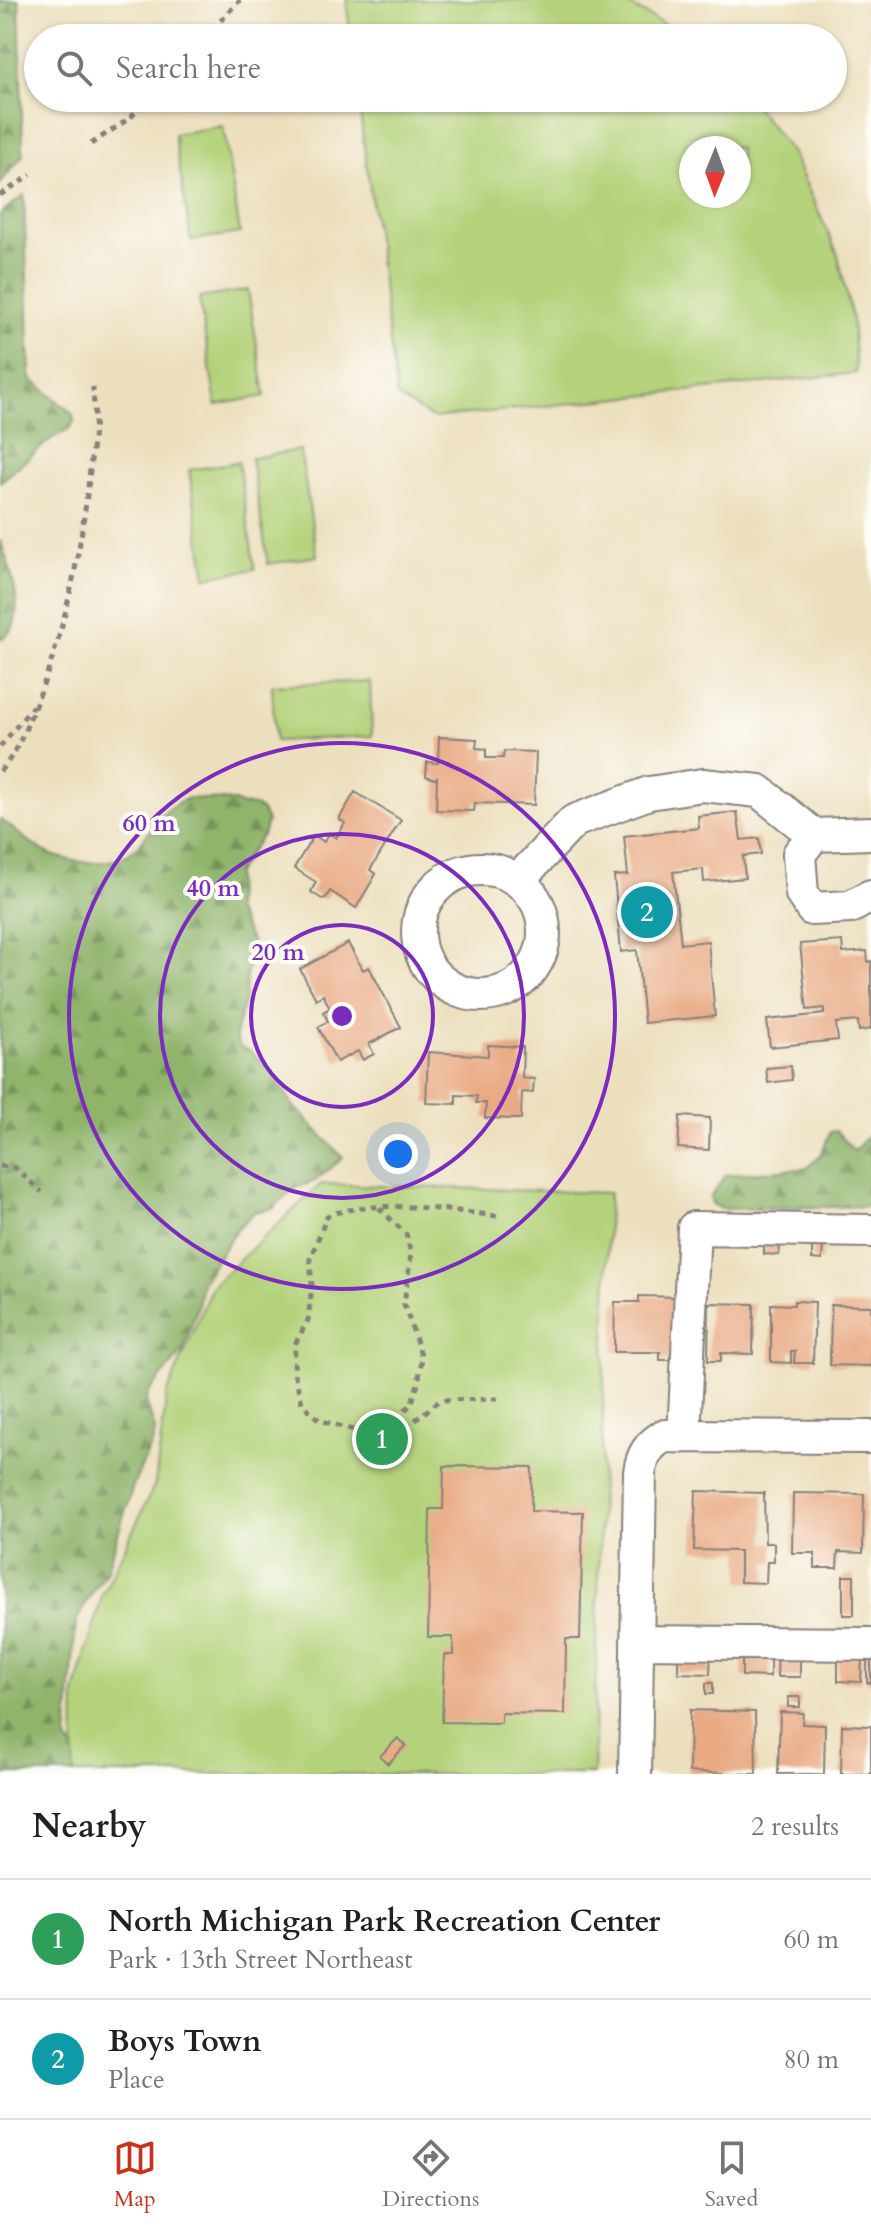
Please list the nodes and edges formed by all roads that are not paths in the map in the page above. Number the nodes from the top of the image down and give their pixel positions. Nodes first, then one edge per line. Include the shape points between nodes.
1 (871, 833) edge
2 (814, 835) junction
3 (518, 880) dead end
4 (871, 896) edge
5 (871, 1231) edge
6 (674, 1436) junction
7 (871, 1437) edge
8 (637, 1642) junction
9 (871, 1644) edge
10 (635, 1774) edge

1 - 2 street
2 - 3 street via 759,791 703,785 649,793 574,821
2 - 4 street via 799,854 802,894 812,909 850,907
5 - 6 street via 694,1228
6 - 7 street
6 - 8 street via 648,1448 642,1460
8 - 9 street
8 - 10 street

